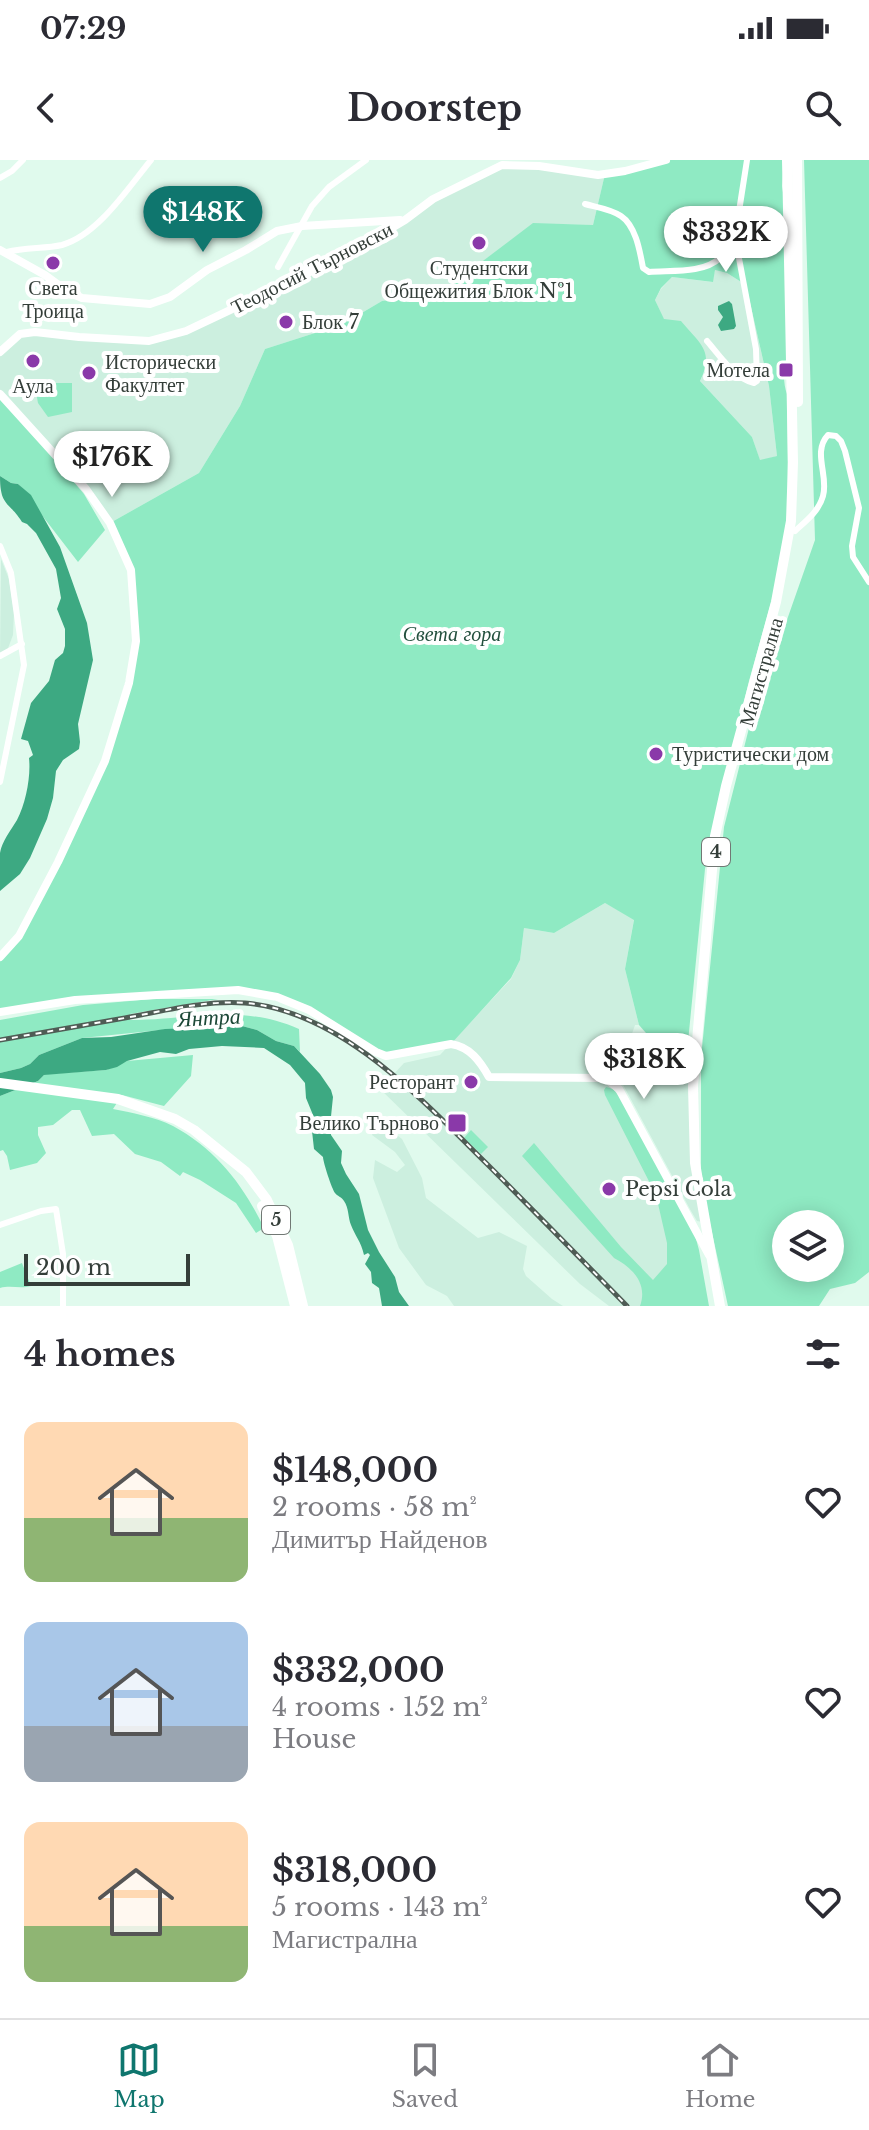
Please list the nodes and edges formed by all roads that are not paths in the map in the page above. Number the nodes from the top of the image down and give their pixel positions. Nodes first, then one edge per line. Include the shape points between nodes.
1 (23, 160) edge
2 (151, 160) edge
3 (366, 160) edge
4 (552, 160) edge
5 (666, 160) edge
6 (747, 160) edge
7 (787, 160) edge
8 (797, 160) edge
9 (539, 166) junction
10 (0, 178) edge
11 (585, 204) dead end
12 (405, 220) junction
13 (302, 226) junction
14 (735, 237) junction
15 (4, 251) edge
16 (278, 267) dead end
17 (707, 341) dead end
18 (0, 352) edge
19 (0, 394) edge
20 (795, 531) junction
21 (0, 546) edge
22 (869, 582) edge
23 (22, 644) junction
24 (0, 656) edge
25 (0, 782) edge
26 (0, 957) edge
27 (0, 1012) edge
28 (0, 1083) edge
29 (220, 1150) junction
30 (698, 1181) junction
31 (0, 1225) edge
32 (288, 1245) junction
33 (710, 1255) junction
34 (294, 1304) edge
35 (63, 1306) edge
36 (303, 1306) edge
37 (311, 1306) edge
38 (720, 1306) edge

1 - 10 street
2 - 15 street via 82,237 61,245
3 - 13 street via 329,187
4 - 9 street
5 - 9 street, Теодосий Търновски via 598,175
6 - 14 street
7 - 30 main road, Магистрална / 4 via 791,521 776,602 715,836 693,1086
8 - 20 main road, Магистрална / 4
9 - 12 street, Теодосий Търновски via 502,165 433,199
11 - 14 street via 624,218 649,272 709,265
12 - 13 street
12 - 18 street, Теодосий Търновски via 186,331 149,341 35,332 20,334
13 - 15 street via 277,231 150,304 82,298
13 - 16 street
14 - 17 street via 757,381 740,376
19 - 26 street via 110,523 131,570 136,641 105,761 19,936
20 - 22 street via 823,498 823,440 836,436 845,451 859,508 853,557
20 - 30 main road, Магистрална / 4 via 718,837 696,1086
21 - 23 street via 11,573
23 - 24 street
23 - 25 street via 23,677
27 - 33 street via 75,1000 238,990 309,1010 386,1056 461,1045 489,1077 605,1078 619,1089
28 - 29 main road, 5 via 118,1099 175,1119
29 - 32 main road, 5 via 267,1200
29 - 34 main road, 5 via 244,1178 277,1236
30 - 33 main road, Магистрална / 4
31 - 35 street via 56,1209
32 - 36 main road, 5
32 - 37 main road
33 - 38 main road, Магистрална / 4

